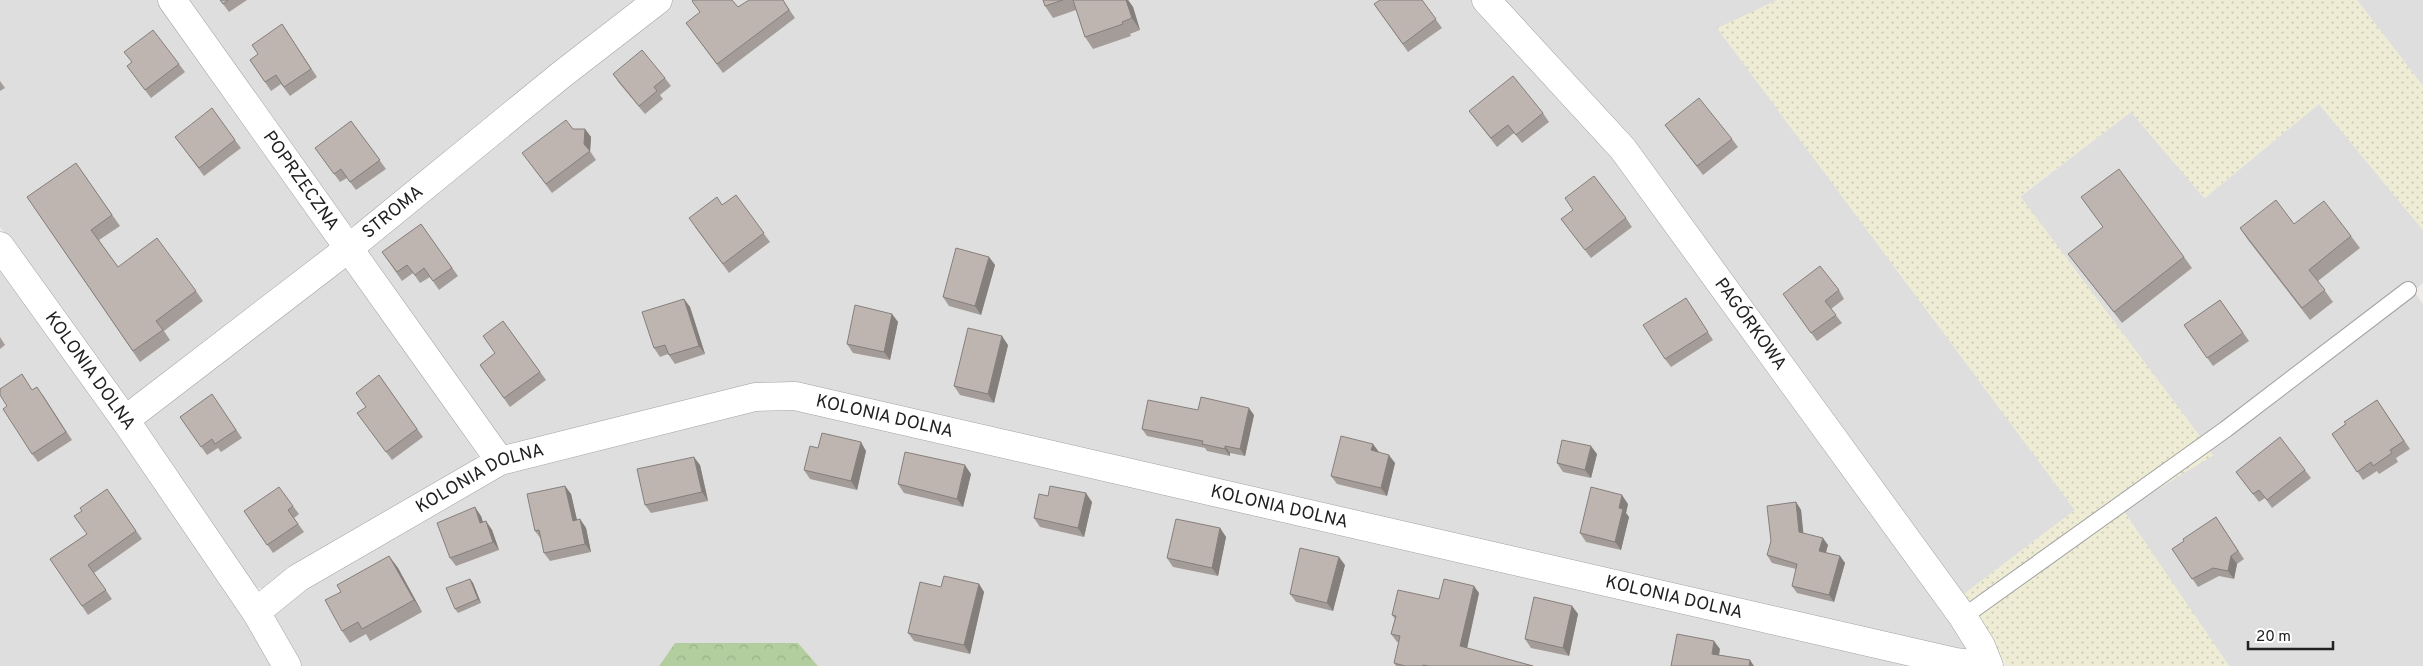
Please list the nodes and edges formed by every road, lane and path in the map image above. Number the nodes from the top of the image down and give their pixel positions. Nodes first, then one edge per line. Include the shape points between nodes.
1 (172, 0) edge
2 (658, 0) edge
3 (1486, 0) edge
4 (0, 246) edge
5 (349, 248) junction
6 (2408, 290) dead end
7 (124, 420) junction
8 (500, 461) junction
9 (256, 612) junction
10 (1963, 617) junction
11 (287, 666) edge
12 (1987, 666) edge

1 - 5 street, POPRZECZNA
2 - 5 street, STROMA
3 - 10 street, PAGÓRKOWA via 1622,149
4 - 7 street, KOLONIA DOLNA
5 - 7 street, STROMA
5 - 8 street, POPRZECZNA
6 - 10 lane via 2226,429
7 - 9 street, KOLONIA DOLNA
8 - 9 street, KOLONIA DOLNA via 298,578
8 - 12 street, KOLONIA DOLNA via 755,397 795,396 1955,662
9 - 11 street
10 - 12 street, PAGÓRKOWA via 1981,646

